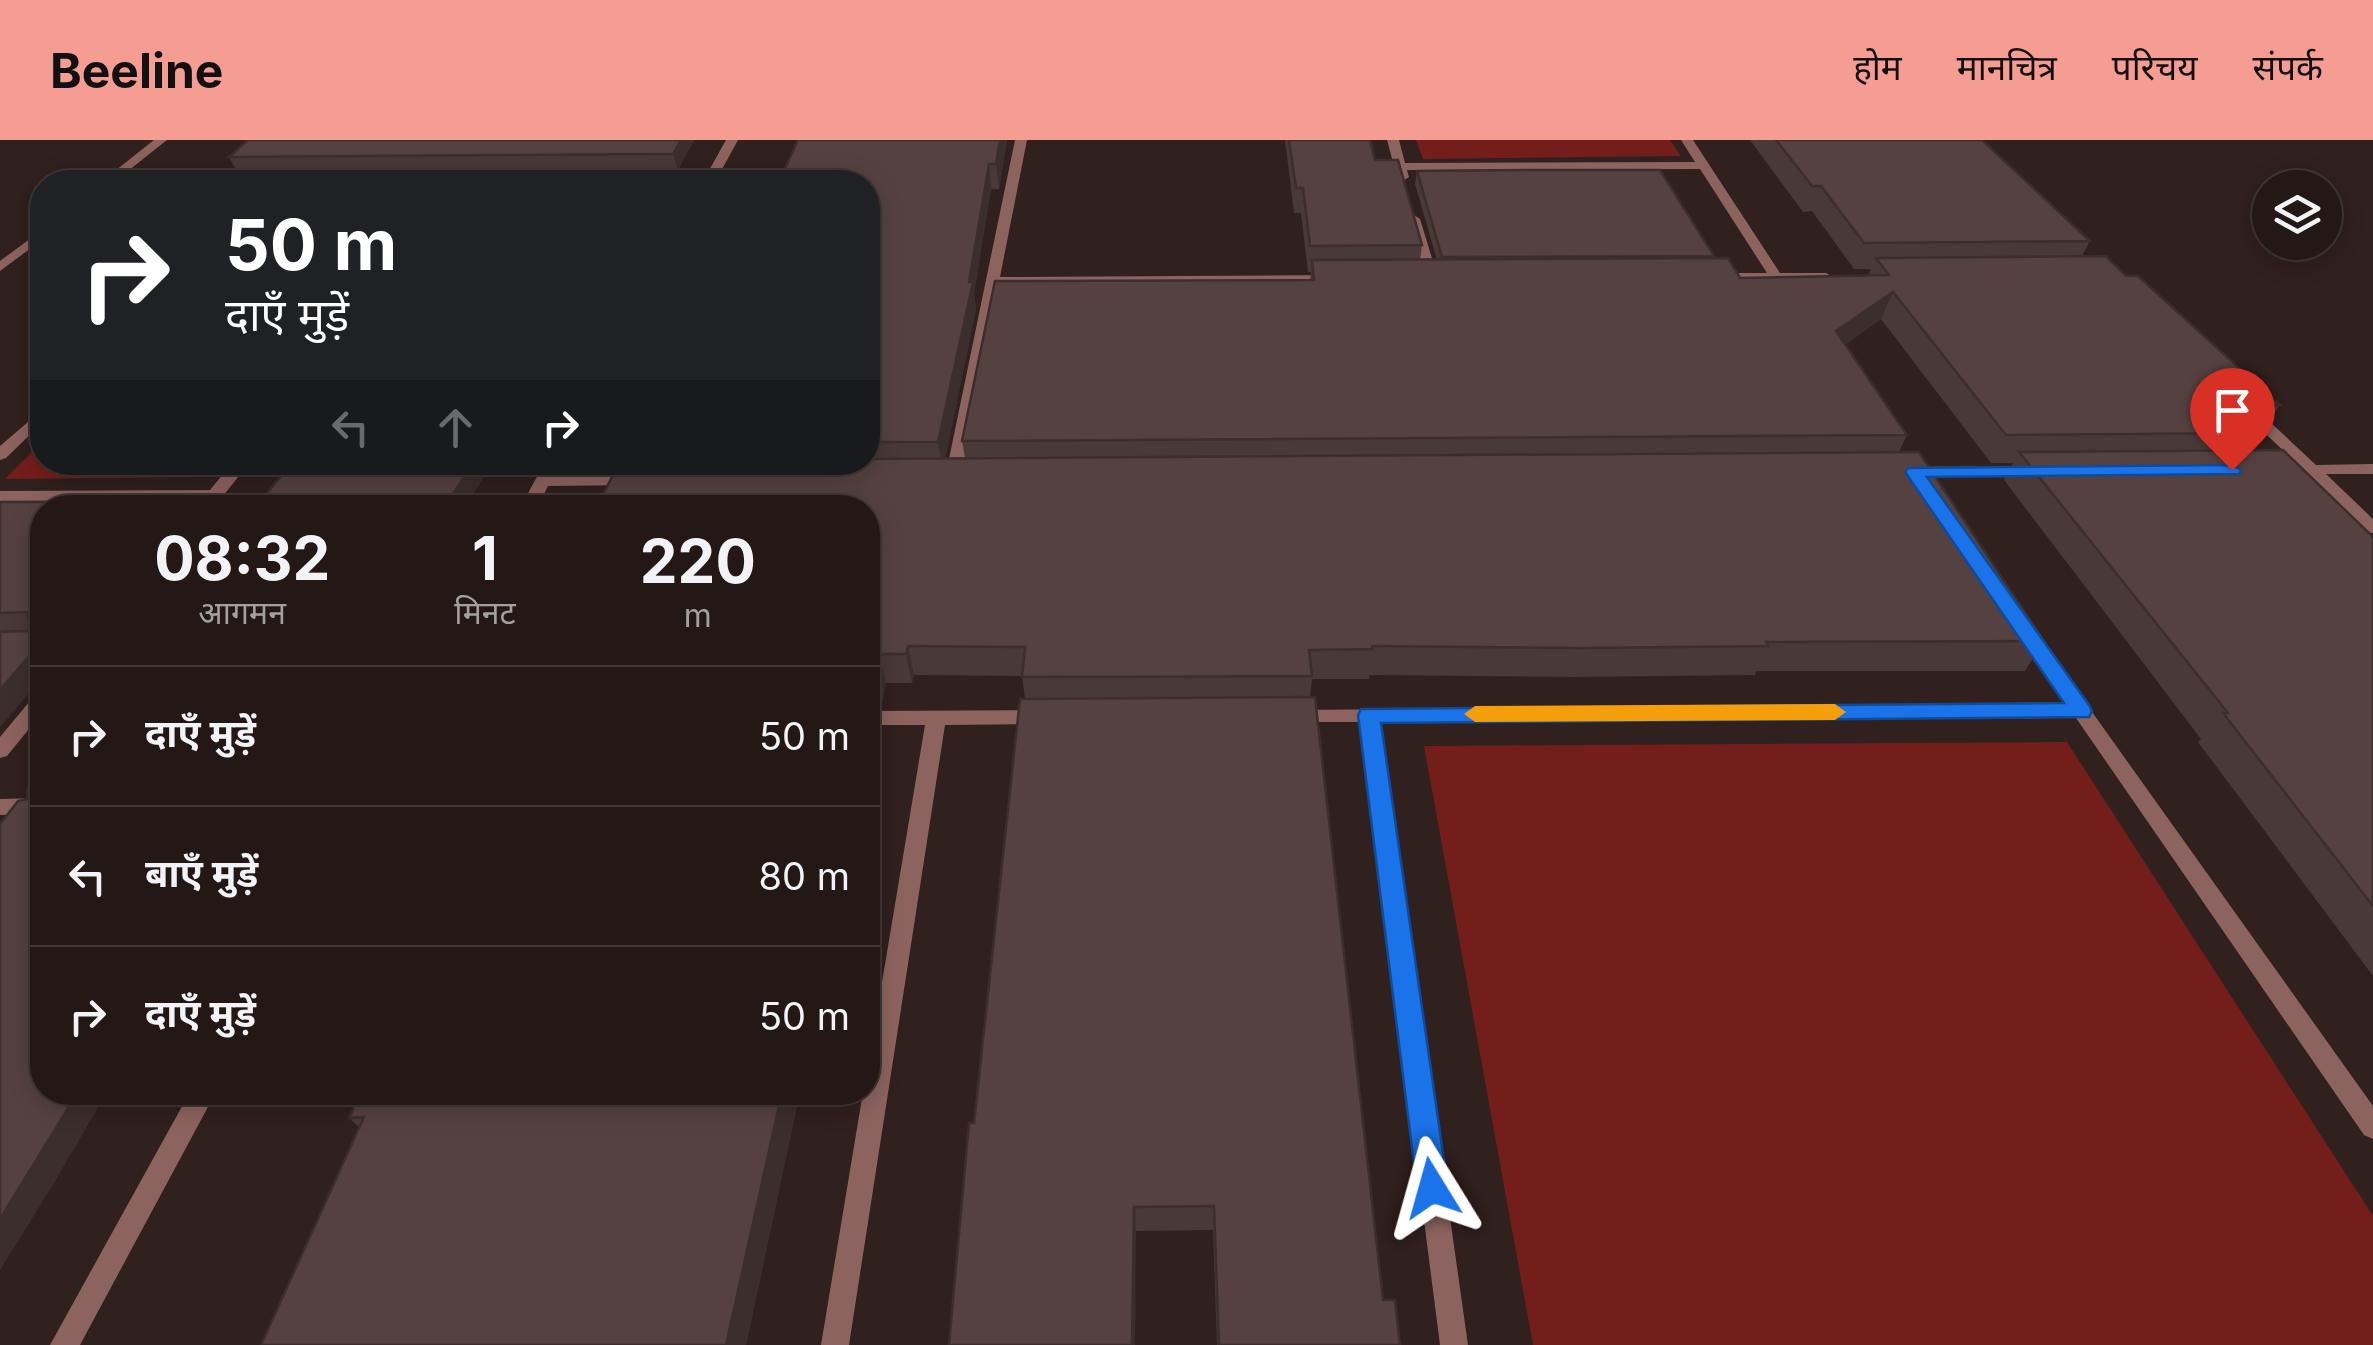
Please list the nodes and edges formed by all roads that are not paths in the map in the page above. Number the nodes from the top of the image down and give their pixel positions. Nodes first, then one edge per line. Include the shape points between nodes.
1 (161, 140) edge
2 (732, 140) edge
3 (1022, 140) edge
4 (1393, 140) edge
5 (1687, 140) edge
6 (1704, 164) junction
7 (1400, 168) junction
8 (122, 170) edge
9 (716, 170) edge
10 (1405, 186) edge
11 (1410, 204) edge
12 (30, 243) edge
13 (0, 267) edge
14 (1835, 276) edge
15 (1700, 277) edge
16 (1776, 277) junction
17 (1411, 278) edge
18 (1430, 278) junction
19 (1450, 278) edge
20 (1351, 279) edge
21 (993, 281) junction
22 (2231, 392) edge
23 (30, 426) edge
24 (0, 455) edge
25 (2373, 469) edge
26 (2252, 470) edge
27 (2312, 470) junction
28 (2053, 471) edge
29 (231, 475) edge
30 (546, 475) edge
31 (1911, 477) edge
32 (933, 478) edge
33 (953, 478) junction
34 (972, 478) edge
35 (660, 480) edge
36 (543, 481) junction
37 (215, 495) edge
38 (535, 495) edge
39 (0, 496) edge
40 (30, 497) edge
41 (2373, 528) edge
42 (2014, 616) edge
43 (2081, 711) junction
44 (30, 715) edge
45 (1369, 715) junction
46 (1074, 716) edge
47 (1270, 716) edge
48 (936, 717) junction
49 (880, 718) edge
50 (0, 751) edge
51 (0, 806) edge
52 (30, 806) edge
53 (880, 1065) edge
54 (197, 1105) edge
55 (874, 1105) edge
56 (2373, 1127) edge
57 (64, 1345) edge
58 (835, 1345) edge
59 (1454, 1345) edge

1 - 8 street
2 - 9 street
3 - 21 street
4 - 7 street
5 - 6 street
6 - 7 street
6 - 16 street
7 - 10 street
11 - 18 street
12 - 13 street
14 - 16 street
15 - 16 street
17 - 18 street
18 - 19 street
20 - 21 street
21 - 33 street
22 - 27 street
23 - 24 street
25 - 27 street
26 - 27 street
27 - 41 street
28 - 31 street
29 - 37 street
30 - 36 street
32 - 33 street
33 - 34 street
35 - 36 street
36 - 38 street
39 - 40 street
42 - 43 street
43 - 45 street
43 - 56 street
44 - 50 street
45 - 47 street
45 - 59 street
46 - 48 street
48 - 49 street
48 - 53 street
51 - 52 street
54 - 57 street
55 - 58 street

